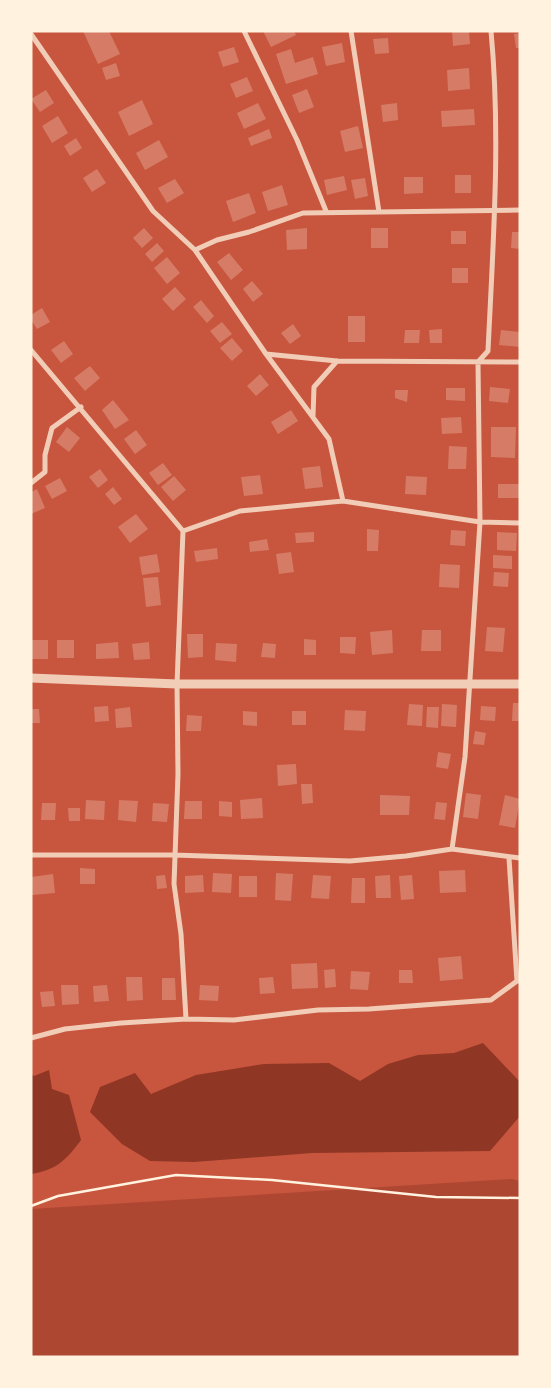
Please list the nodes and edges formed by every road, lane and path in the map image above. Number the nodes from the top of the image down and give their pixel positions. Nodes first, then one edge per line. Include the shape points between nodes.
1 (244, 31) edge
2 (351, 31) edge
3 (491, 31) edge
4 (31, 34) edge
5 (494, 209) junction
6 (520, 210) edge
7 (326, 211) junction
8 (379, 212) junction
9 (195, 250) junction
10 (31, 350) edge
11 (266, 354) junction
12 (337, 361) junction
13 (478, 362) junction
14 (520, 362) edge
15 (82, 408) junction
16 (313, 416) junction
17 (31, 483) edge
18 (343, 501) junction
19 (480, 522) junction
20 (520, 522) edge
21 (183, 531) junction
22 (31, 678) edge
23 (469, 683) junction
24 (177, 684) junction
25 (520, 684) edge
26 (452, 849) junction
27 (31, 855) edge
28 (174, 855) junction
29 (509, 858) junction
30 (520, 858) edge
31 (519, 981) edge
32 (186, 1019) junction
33 (31, 1038) edge
34 (520, 1198) edge
35 (31, 1206) edge

1 - 7 street via 297,140
2 - 8 street
3 - 5 street via 496,76
4 - 9 street via 153,211
5 - 6 street
5 - 8 street
5 - 13 street via 488,351
7 - 8 street
7 - 9 street via 303,213
9 - 11 street
10 - 15 street
11 - 12 street
11 - 16 street
12 - 13 street
12 - 16 street via 314,387
13 - 14 street
13 - 19 street
15 - 17 street via 52,428 45,455 45,472
15 - 21 street
16 - 18 street via 330,439
18 - 19 street
18 - 21 street via 240,511
19 - 20 street
19 - 23 street
21 - 24 street
22 - 24 street
23 - 24 street
23 - 25 street
23 - 26 street via 465,757
24 - 28 street via 178,774
26 - 28 street via 350,861
26 - 29 street
27 - 28 street
28 - 32 street
29 - 30 street
29 - 31 street
31 - 32 street via 491,1000 318,1010 234,1020
32 - 33 street via 65,1029
34 - 35 path via 436,1197 272,1180 176,1175 58,1196

